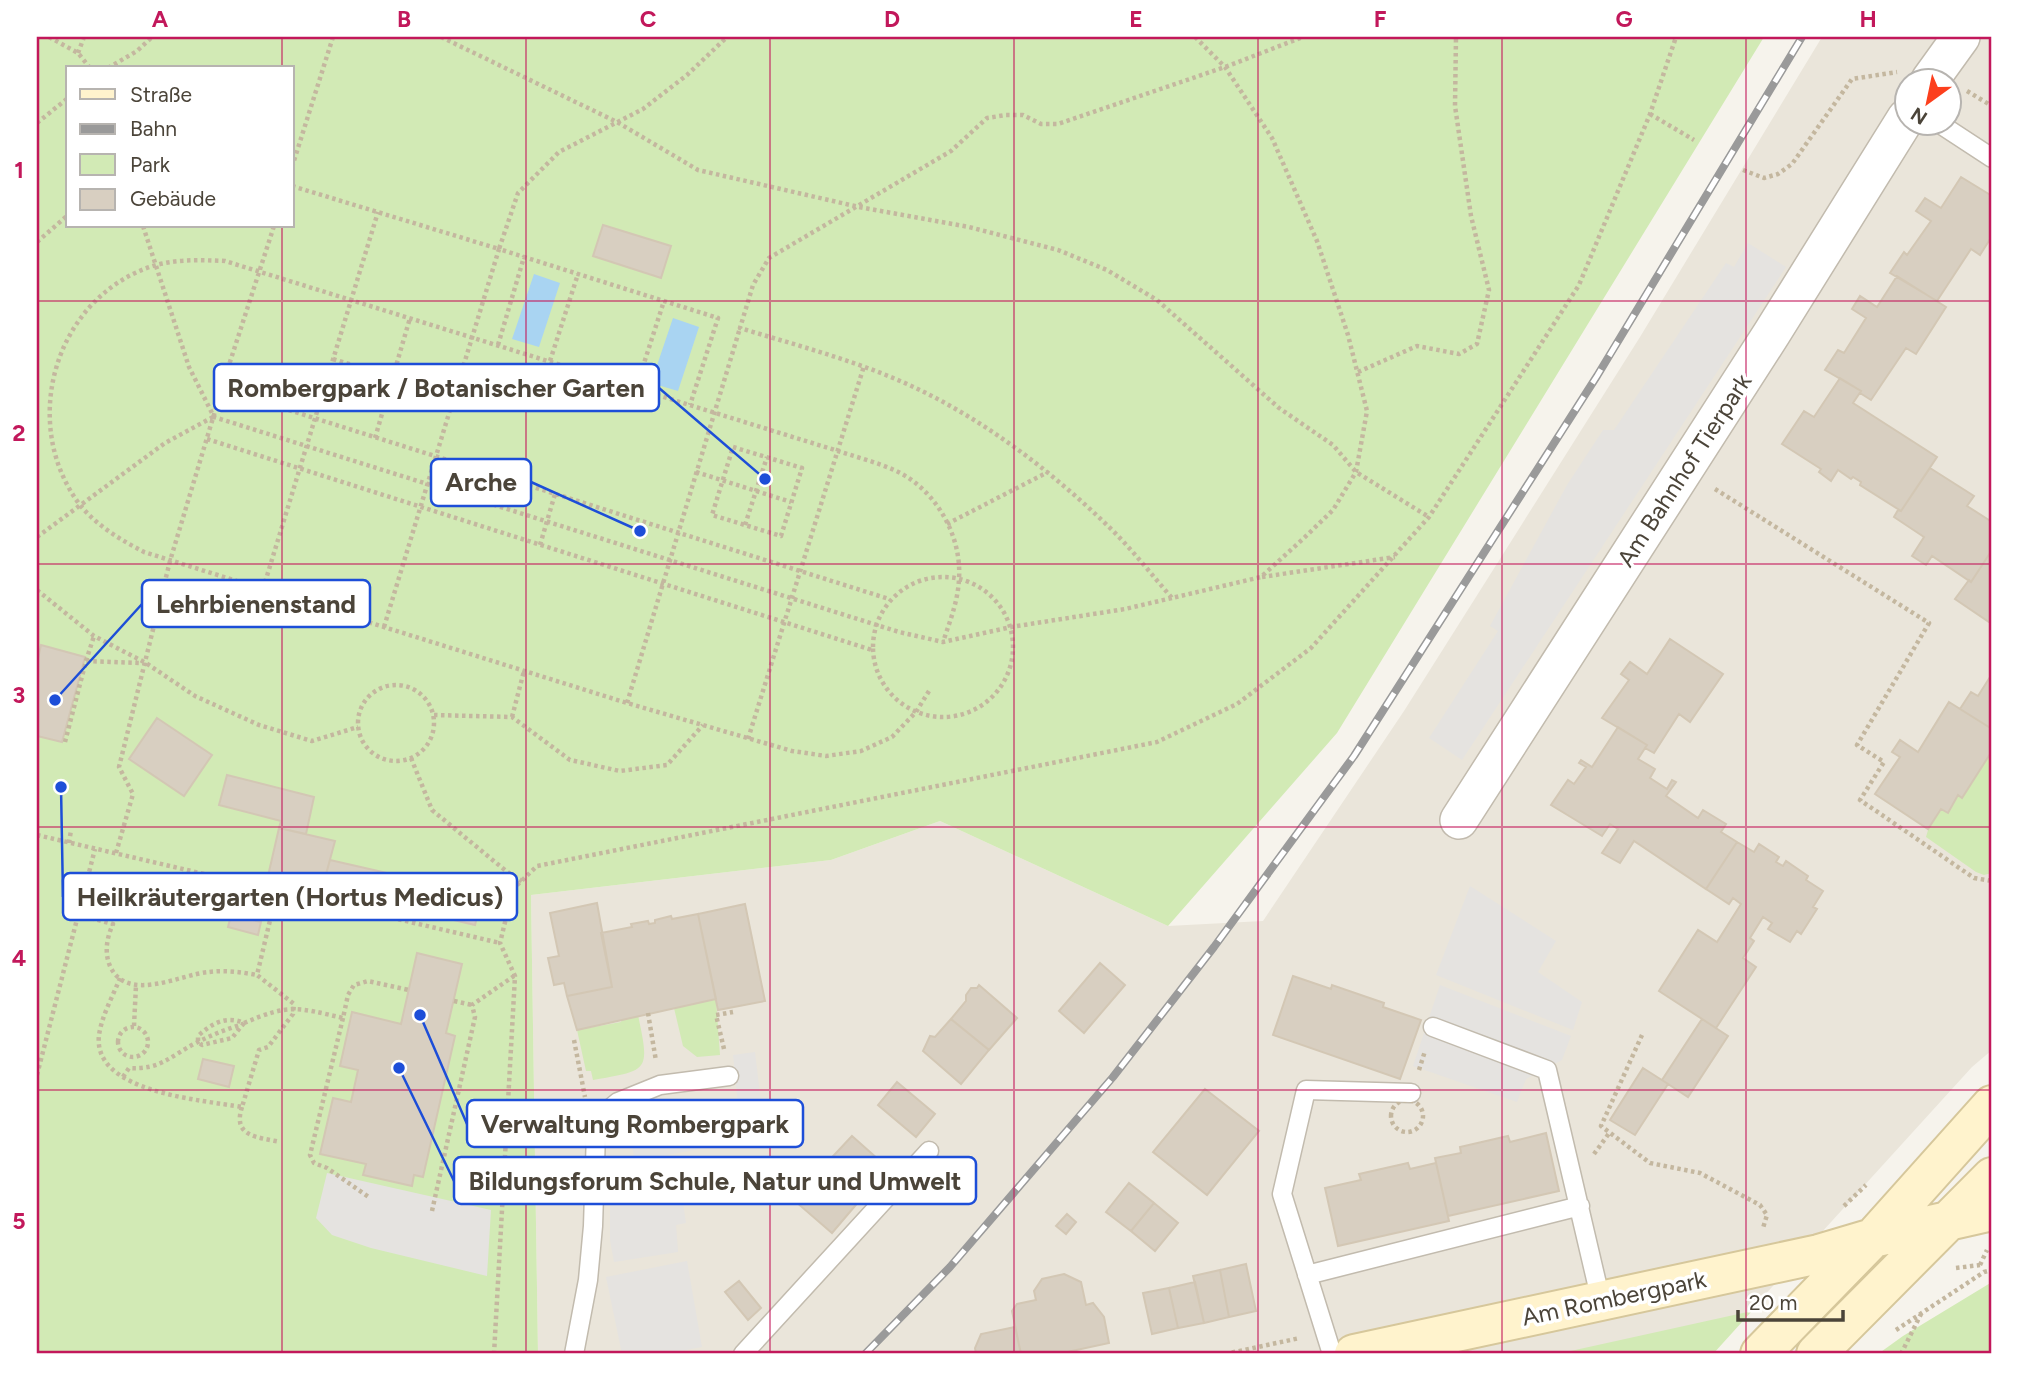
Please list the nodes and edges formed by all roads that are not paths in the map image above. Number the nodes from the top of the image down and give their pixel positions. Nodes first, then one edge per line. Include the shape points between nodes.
1 (1961, 37) edge
2 (1941, 66) edge
3 (1895, 136) edge
4 (1958, 136) edge
5 (1992, 158) edge
6 (1459, 820) dead end
7 (1433, 1027) road end
8 (729, 1076) road end
9 (1409, 1097) road end
10 (1992, 1105) edge
11 (929, 1151) dead end
12 (1992, 1177) edge
13 (1580, 1206) junction
14 (1992, 1212) edge
15 (1949, 1221) junction
16 (1873, 1238) junction
17 (1307, 1275) junction
18 (1601, 1301) junction
19 (573, 1354) edge
20 (743, 1354) edge
21 (1332, 1354) edge
22 (1354, 1354) edge
23 (1760, 1354) edge
24 (1816, 1354) edge

1 - 2 street
3 - 6 street, Am Bahnhof Tierpark
4 - 5 lane
7 - 13 lane via 1548,1070
8 - 19 lane via 660,1085 618,1102 606,1112 596,1133 588,1280
9 - 17 lane via 1306,1090 1282,1194
10 - 16 main road
11 - 20 lane
12 - 15 main road
13 - 17 lane
13 - 18 lane
14 - 15 main road, Am Rombergpark
15 - 16 main road, Am Rombergpark
15 - 24 main road
16 - 18 main road, Am Rombergpark
16 - 23 main road
17 - 21 lane
18 - 22 main road, Am Rombergpark

